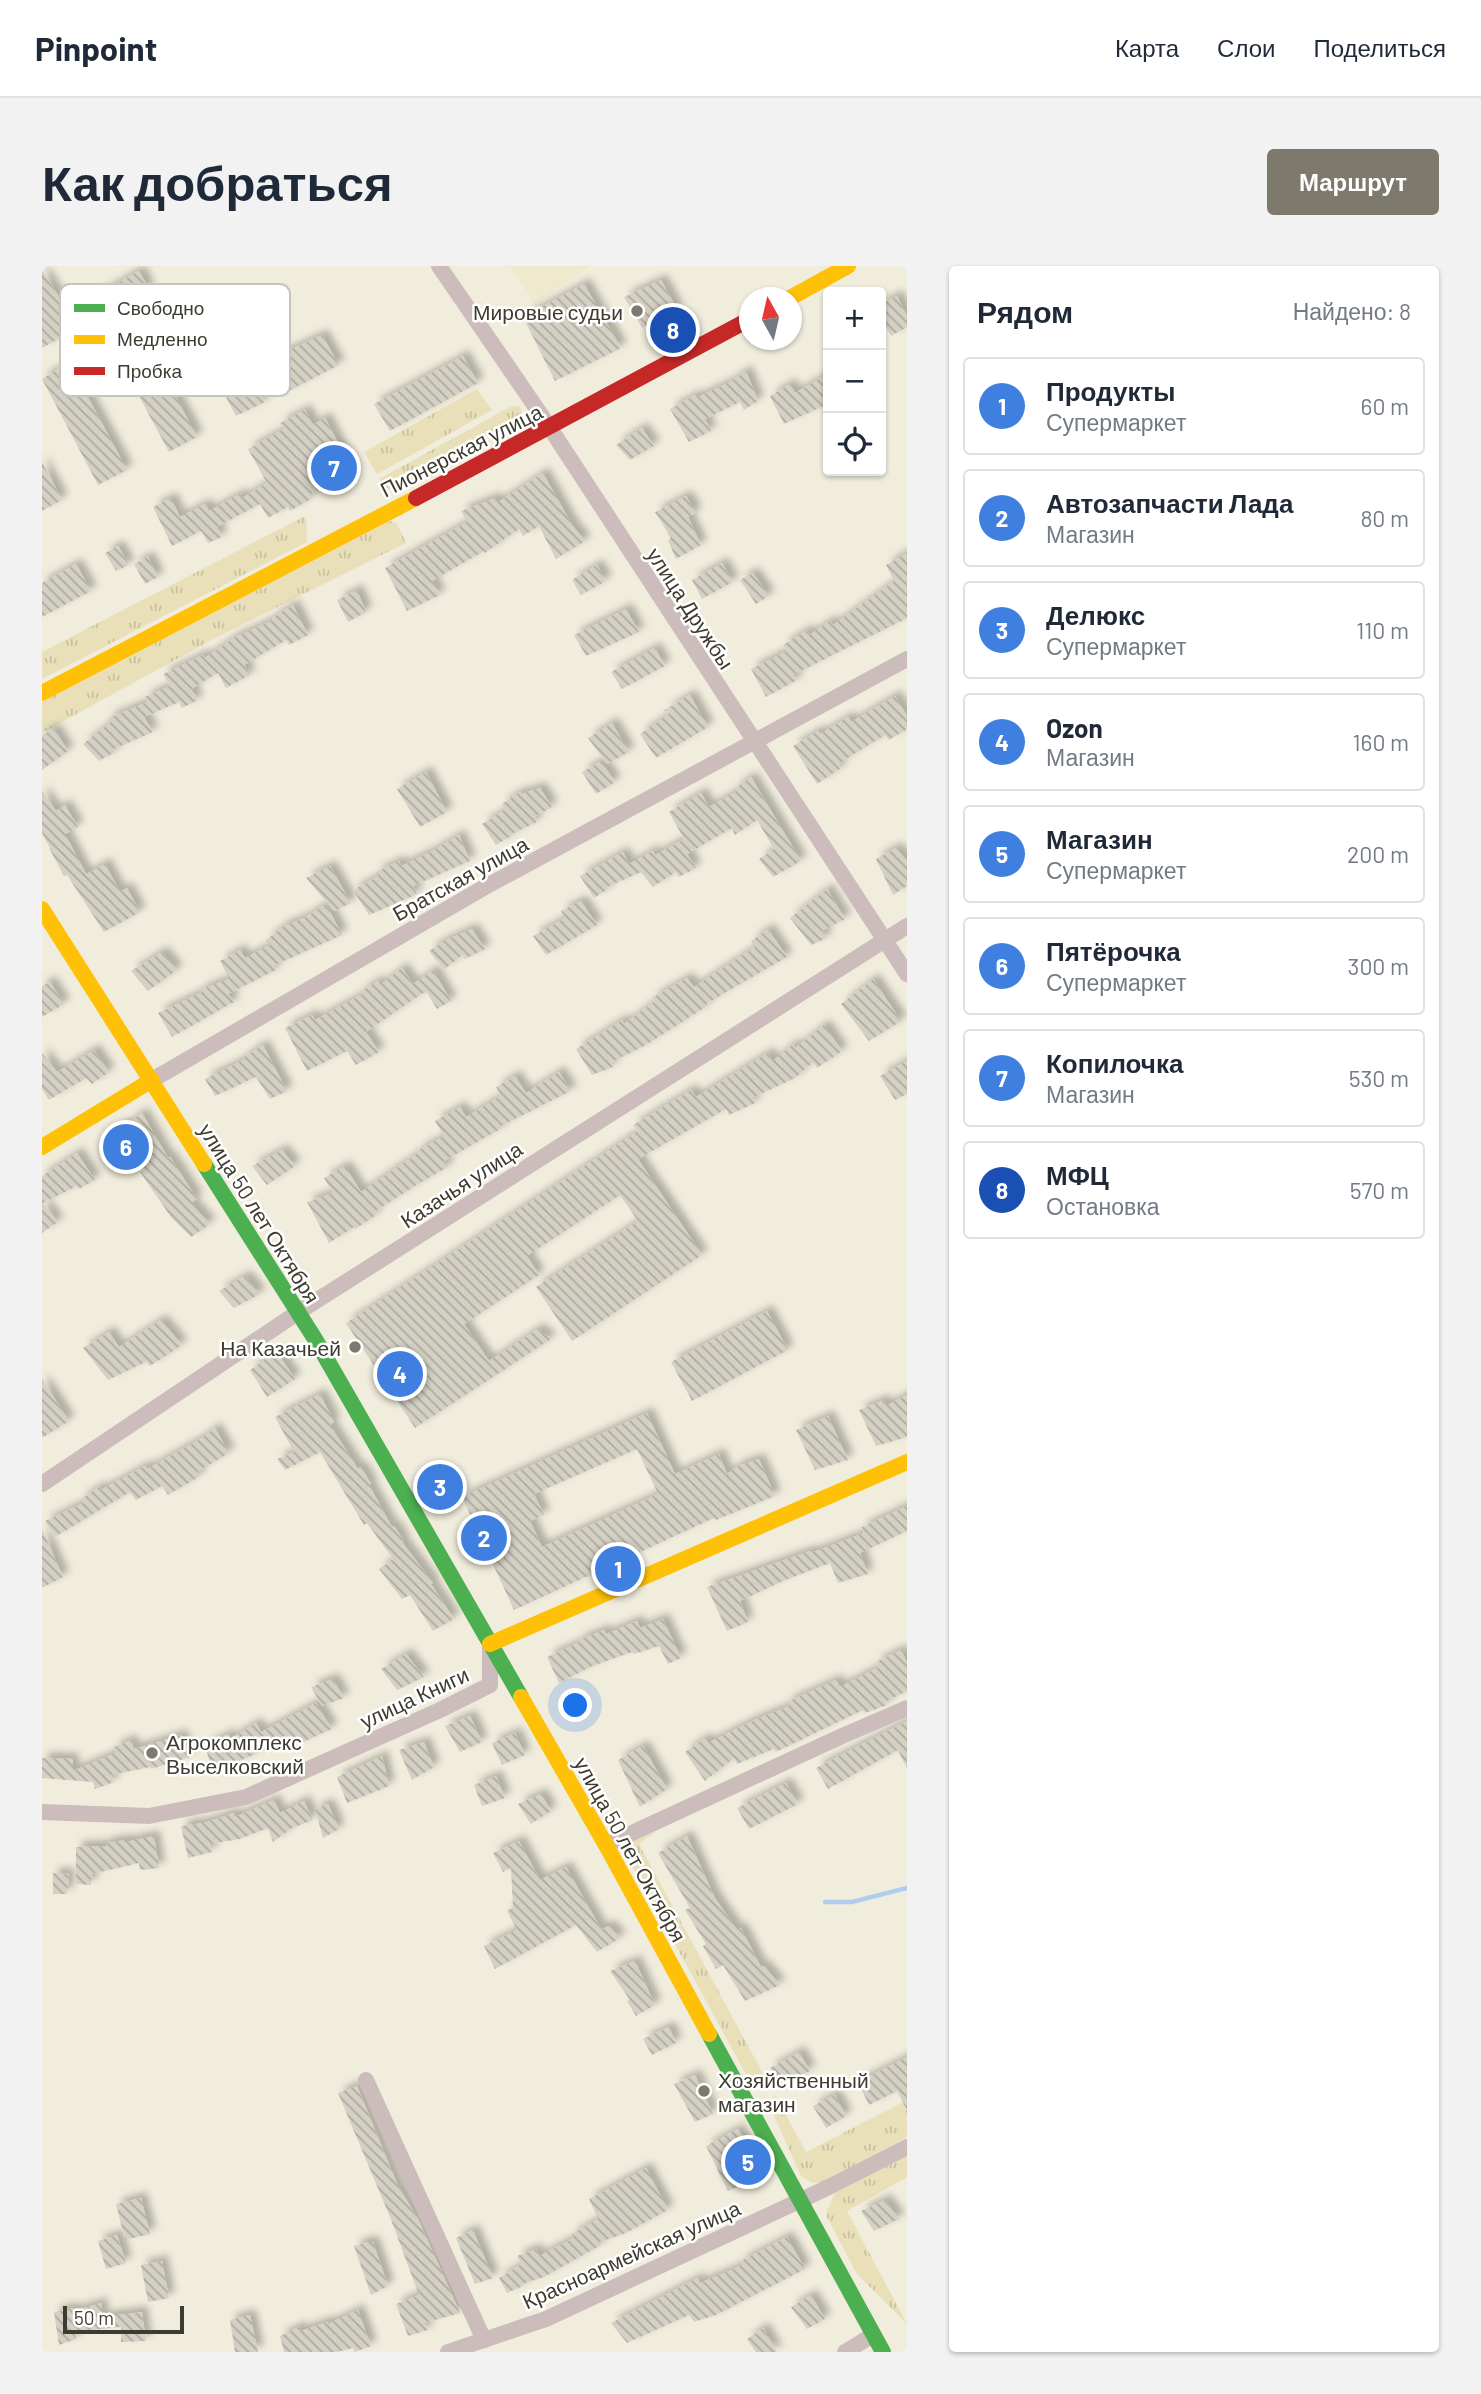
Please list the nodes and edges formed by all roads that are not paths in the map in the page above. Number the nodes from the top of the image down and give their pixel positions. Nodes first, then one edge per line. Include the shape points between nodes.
1 (439, 266) edge
2 (848, 266) edge
3 (802, 291) edge
4 (739, 325) edge
5 (550, 428) junction
6 (907, 659) edge
7 (42, 693) edge
8 (753, 741) junction
9 (42, 909) edge
10 (907, 926) edge
11 (884, 939) junction
12 (907, 974) edge
13 (152, 1080) junction
14 (42, 1147) edge
15 (297, 1314) junction
16 (907, 1462) edge
17 (42, 1484) edge
18 (490, 1644) junction
19 (907, 1708) edge
20 (42, 1812) edge
21 (606, 1845) junction
22 (366, 2080) dead end
23 (907, 2147) edge
24 (801, 2200) junction
25 (873, 2335) junction
26 (484, 2340) junction
27 (447, 2352) edge
28 (845, 2352) edge
29 (883, 2352) edge

1 - 5 street, улица Дружбы
2 - 3 main road
4 - 5 main road, Пионерская улица
5 - 7 main road, Пионерская улица
5 - 8 street, улица Дружбы
6 - 8 street, Братская улица
8 - 11 street, улица Дружбы
8 - 13 street, Братская улица via 485,887
9 - 13 main road, улица 50 лет Октября
10 - 11 street, Казачья улица
11 - 12 street, улица Дружбы
11 - 15 street, Казачья улица
13 - 14 main road, Братская улица
13 - 15 main road, улица 50 лет Октября
15 - 17 street, Казачья улица
15 - 18 main road, улица 50 лет Октября
16 - 18 main road
18 - 20 street, улица Книги via 490,1685 246,1797 149,1816
18 - 21 main road, улица 50 лет Октября
19 - 21 street
21 - 24 main road, улица 50 лет Октября
22 - 26 street
23 - 24 street, Красноармейская улица
24 - 25 main road, улица 50 лет Октября
24 - 26 street, Красноармейская улица via 546,2319
25 - 28 street
25 - 29 main road, улица 50 лет Октября
26 - 27 street, Красноармейская улица

